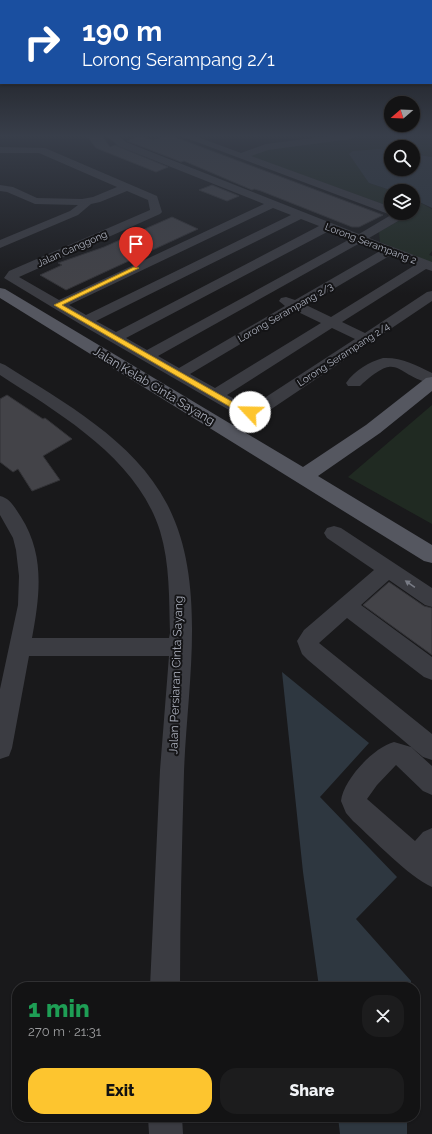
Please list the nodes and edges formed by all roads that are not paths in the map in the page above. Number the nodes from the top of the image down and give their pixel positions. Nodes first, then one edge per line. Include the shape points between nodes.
1 (8, 189) edge
2 (121, 189) edge
3 (131, 189) edge
4 (235, 189) edge
5 (331, 189) edge
6 (88, 201) junction
7 (273, 204) junction
8 (384, 208) edge
9 (300, 215) junction
10 (392, 220) edge
11 (329, 226) junction
12 (359, 238) junction
13 (0, 244) edge
14 (175, 250) junction
15 (391, 250) junction
16 (204, 263) junction
17 (428, 265) edge
18 (248, 283) junction
19 (0, 292) edge
20 (432, 295) edge
21 (58, 305) junction
22 (296, 306) junction
23 (85, 321) junction
24 (331, 322) junction
25 (115, 338) junction
26 (366, 339) junction
27 (147, 356) junction
28 (0, 368) edge
29 (180, 374) junction
30 (432, 381) edge
31 (354, 383) dead end
32 (215, 395) junction
33 (257, 448) junction
34 (334, 457) junction
35 (304, 476) junction
36 (0, 502) edge
37 (349, 504) junction
38 (334, 533) dead end
39 (432, 555) edge
40 (388, 569) junction
41 (432, 599) edge
42 (346, 606) junction
43 (20, 647) junction
44 (179, 647) junction
45 (432, 670) edge
46 (0, 748) edge
47 (432, 749) edge
48 (432, 784) edge
49 (427, 858) edge
50 (165, 982) edge
51 (165, 1122) edge
52 (166, 1134) edge

1 - 6 street via 35,201
2 - 6 street
3 - 21 street, Jalan Canggong via 153,198 156,212 11,276
4 - 7 street, Lorong Serampang 2
5 - 8 street
6 - 13 street via 83,208 74,213
7 - 9 street, Lorong Serampang 2
7 - 14 street
9 - 11 street, Lorong Serampang 2
9 - 16 street
10 - 12 street
11 - 12 street, Lorong Serampang 2
11 - 18 street
12 - 15 street, Lorong Serampang 2
12 - 18 street
14 - 16 street
14 - 21 street
15 - 17 street, Lorong Serampang 2
15 - 22 street, Lorong Serampang 2/3
16 - 18 street
16 - 23 street
17 - 24 street
18 - 22 street
18 - 25 street
18 - 27 street
19 - 33 main road, Jalan Kelab Cinta Sayang
20 - 26 street, Lorong Serampang 2/4
21 - 23 street
22 - 24 street
22 - 29 street, Lorong Serampang 2/3
23 - 25 street
24 - 26 street
24 - 32 street
25 - 27 street
26 - 32 street, Lorong Serampang 2/4 via 254,412 242,410
27 - 29 street
28 - 44 street, Jalan Persiaran Cinta Sayang via 105,441 124,460 154,498 168,529 175,557 180,593
29 - 32 street
30 - 31 street via 404,365 389,363 376,365
30 - 34 main road
33 - 34 main road via 294,462
33 - 35 main road, Jalan Kelab Cinta Sayang
34 - 35 main road
34 - 37 main road via 327,478 336,492
35 - 37 main road, Jalan Kelab Cinta Sayang
36 - 43 street via 22,536 30,562 28,604
37 - 39 main road, Jalan Kelab Cinta Sayang
38 - 40 street
41 -> 40 street
40 - 42 street
42 - 45 street
42 - 47 street via 312,636 308,641 310,648
43 - 44 street
43 - 46 street
44 - 50 street, Jalan Persiaran Cinta Sayang via 167,875
48 - 49 street via 402,756 394,752 354,795 354,802 362,812
51 - 52 street

